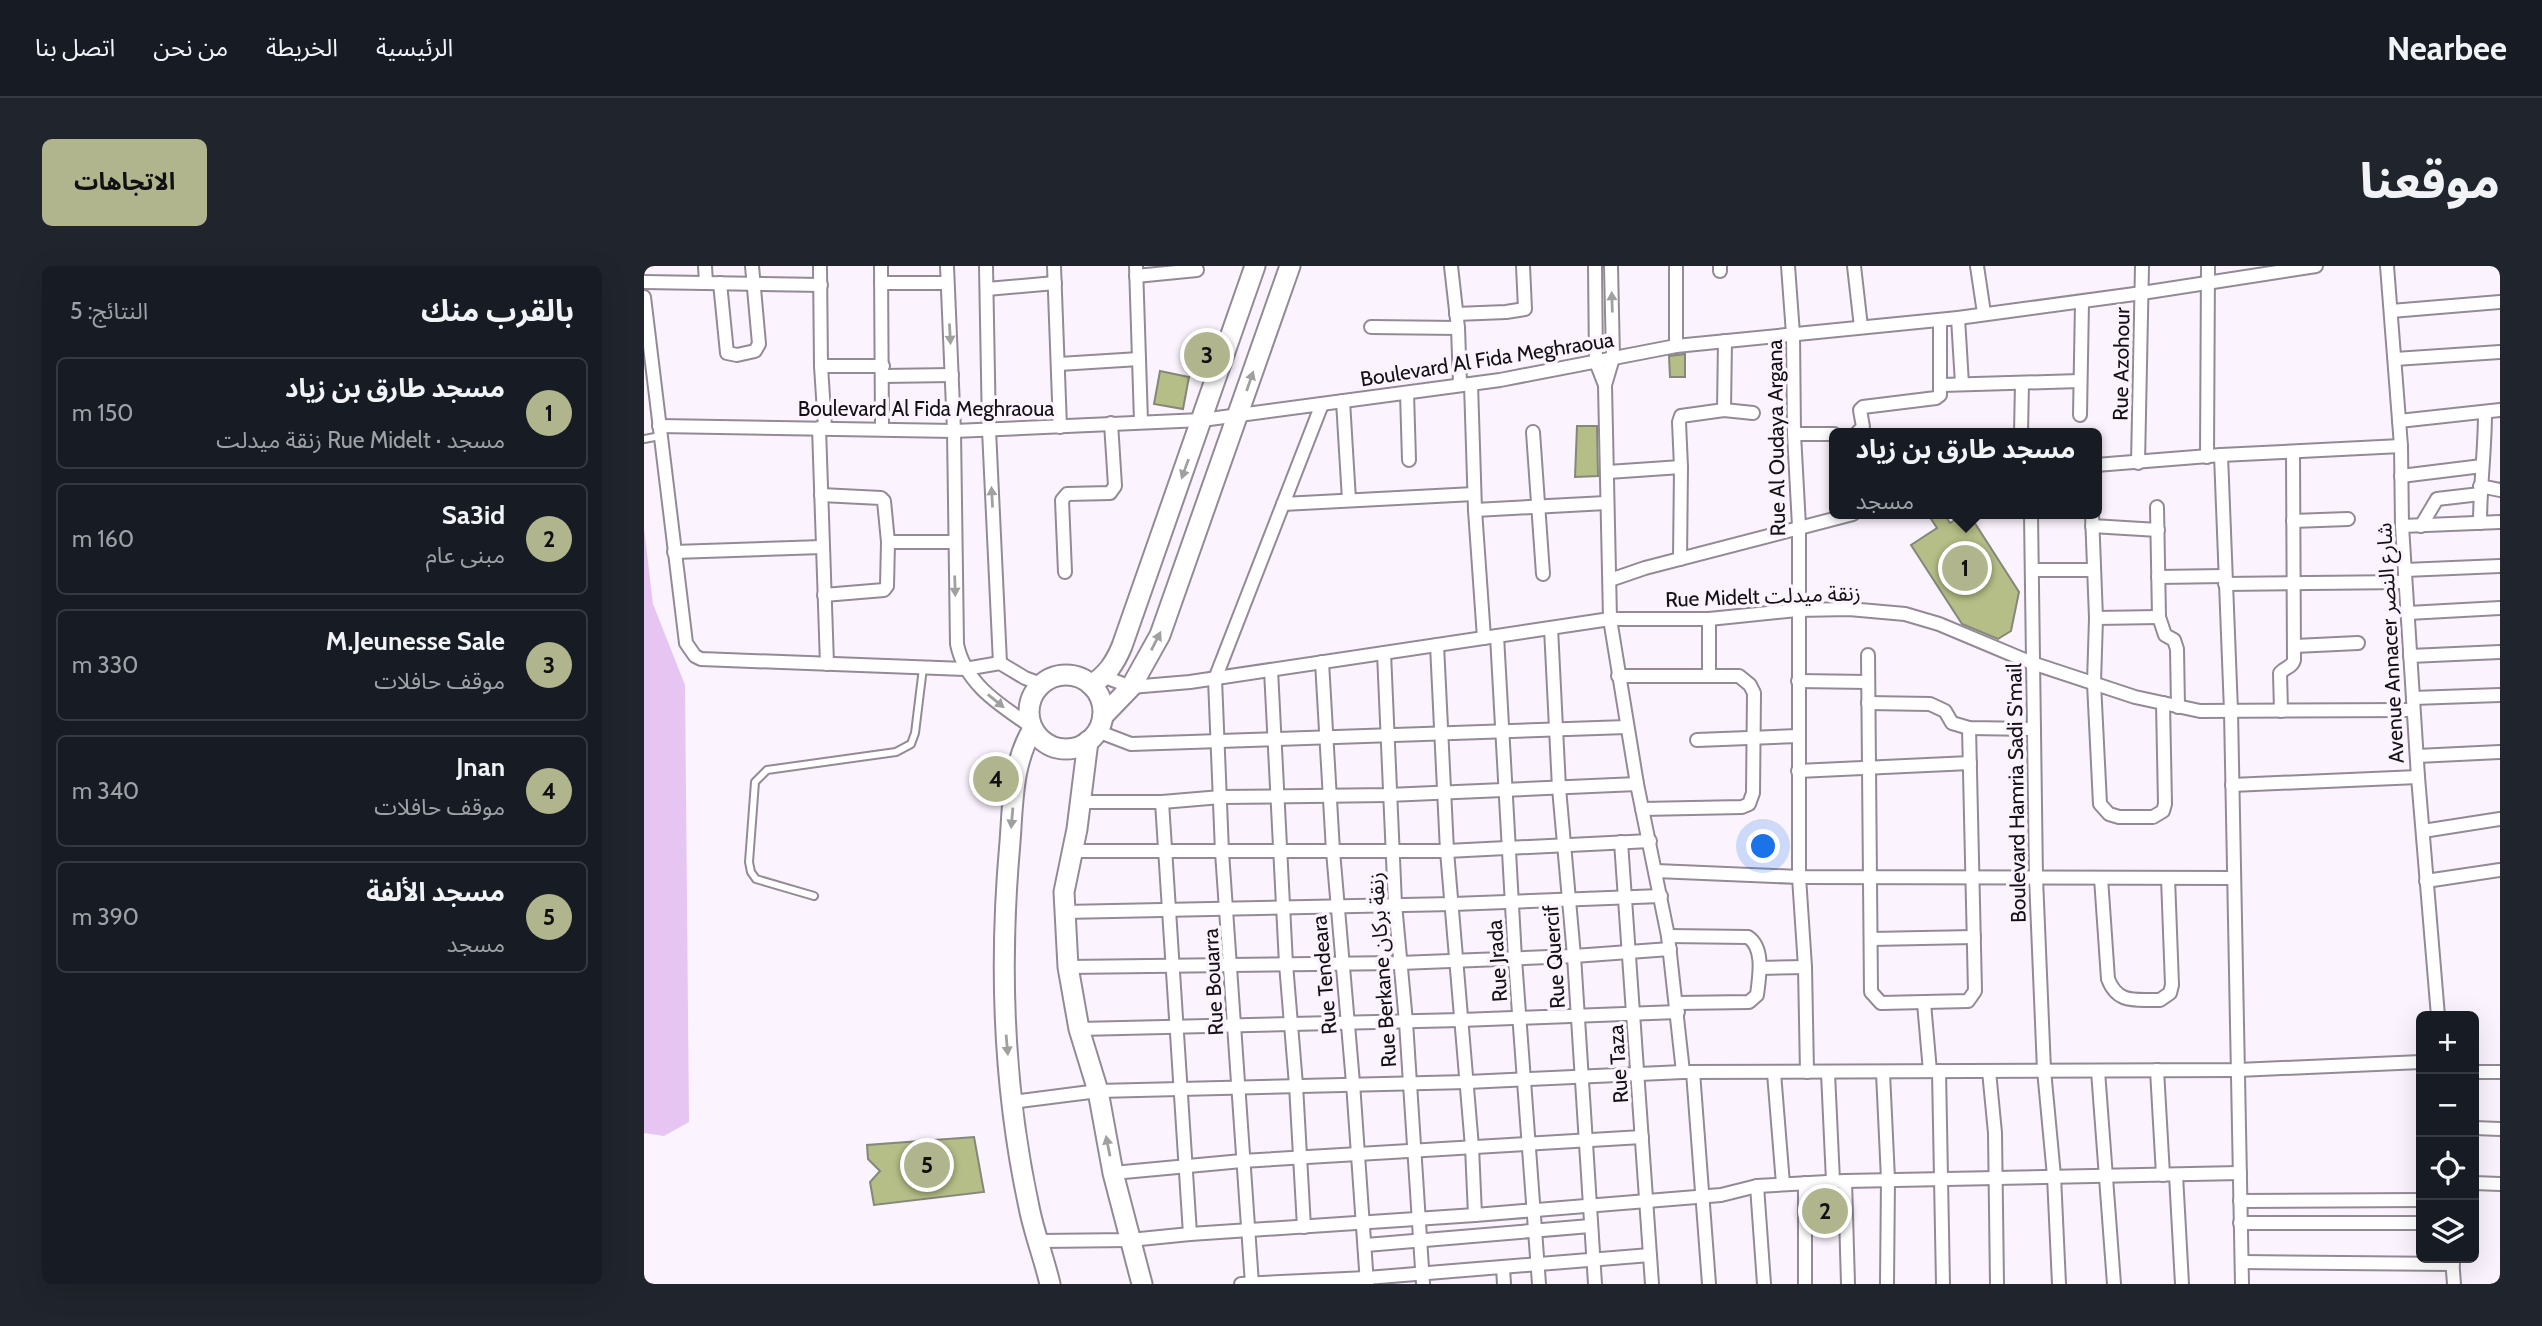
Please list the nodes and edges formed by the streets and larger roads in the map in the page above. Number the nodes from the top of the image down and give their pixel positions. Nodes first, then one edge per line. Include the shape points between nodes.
1 (705, 266) edge
2 (752, 266) edge
3 (820, 266) edge
4 (881, 266) edge
5 (947, 266) edge
6 (986, 266) edge
7 (1054, 266) edge
8 (1253, 266) edge
9 (1290, 266) edge
10 (1451, 266) edge
11 (1523, 266) edge
12 (1595, 266) edge
13 (1611, 266) edge
14 (1676, 266) edge
15 (1788, 266) edge
16 (1854, 266) edge
17 (1977, 266) edge
18 (2141, 266) edge
19 (2208, 266) edge
20 (2315, 266) edge
21 (2387, 266) edge
22 (1197, 270) dead end
23 (1136, 271) edge
24 (644, 282) edge
25 (2209, 282) junction
26 (706, 283) junction
27 (720, 283) junction
28 (881, 283) junction
29 (947, 283) junction
30 (1055, 283) junction
31 (752, 284) junction
32 (821, 285) junction
33 (987, 289) junction
34 (2142, 293) junction
35 (644, 297) edge
36 (2082, 302) junction
37 (2500, 302) edge
38 (2391, 311) junction
39 (1984, 313) junction
40 (1456, 314) junction
41 (1958, 318) junction
42 (1940, 320) junction
43 (1371, 327) dead end
44 (1861, 327) junction
45 (1458, 328) junction
46 (1793, 334) junction
47 (1724, 341) junction
48 (1676, 346) junction
49 (2500, 352) edge
50 (1614, 358) junction
51 (1139, 359) junction
52 (2395, 359) junction
53 (1596, 362) junction
54 (1059, 364) junction
55 (821, 366) junction
56 (883, 371) junction
57 (952, 375) junction
58 (2080, 381) junction
59 (2022, 383) junction
60 (1465, 384) junction
61 (1962, 384) junction
62 (1605, 385) junction
63 (1942, 385) junction
64 (1408, 393) junction
65 (1343, 401) junction
66 (1322, 404) junction
67 (1724, 410) junction
68 (2500, 410) edge
69 (1753, 413) dead end
70 (2485, 413) junction
71 (2080, 415) dead end
72 (1238, 417) junction
73 (1202, 420) junction
74 (1141, 421) junction
75 (2399, 421) junction
76 (1111, 423) junction
77 (1060, 426) junction
78 (822, 428) junction
79 (883, 428) junction
80 (1862, 428) edge
81 (2021, 428) edge
82 (989, 430) junction
83 (660, 431) junction
84 (954, 431) junction
85 (1533, 432) dead end
86 (1794, 434) junction
87 (1829, 434) edge
88 (2400, 446) junction
89 (2293, 453) junction
90 (2221, 455) junction
91 (2207, 457) junction
92 (1409, 460) dead end
93 (2138, 463) junction
94 (2102, 465) edge
95 (2482, 466) junction
96 (1681, 467) junction
97 (1608, 471) junction
98 (2401, 477) junction
99 (2480, 490) junction
100 (2500, 490) edge
101 (1474, 494) junction
102 (821, 495) junction
103 (1349, 500) junction
104 (1606, 503) junction
105 (1283, 504) junction
106 (2157, 507) dead end
107 (1539, 508) junction
108 (1475, 510) junction
109 (1830, 519) edge
110 (2031, 519) edge
111 (2348, 519) dead end
112 (2092, 520) edge
113 (2293, 521) junction
114 (2500, 522) edge
115 (2480, 523) junction
116 (1798, 526) junction
117 (2402, 526) junction
118 (2421, 526) junction
119 (2158, 530) junction
120 (888, 542) junction
121 (954, 542) junction
122 (822, 547) junction
123 (674, 552) junction
124 (1680, 559) junction
125 (2500, 566) edge
126 (2032, 570) junction
127 (2094, 570) junction
128 (1065, 572) dead end
129 (1543, 574) dead end
130 (2405, 576) junction
131 (2158, 577) junction
132 (1610, 580) junction
133 (2225, 580) junction
134 (2294, 582) junction
135 (824, 596) junction
136 (2500, 608) edge
137 (1797, 610) junction
138 (2407, 613) junction
139 (2158, 617) junction
140 (2096, 618) junction
141 (1610, 619) junction
142 (1709, 619) junction
143 (1551, 628) junction
144 (1491, 637) junction
145 (2358, 643) dead end
146 (1437, 645) junction
147 (2295, 646) junction
148 (2500, 652) edge
149 (1384, 653) junction
150 (1868, 655) dead end
151 (2410, 656) junction
152 (1322, 662) junction
153 (1000, 663) junction
154 (2032, 663) junction
155 (827, 664) junction
156 (965, 669) junction
157 (1271, 670) junction
158 (1618, 676) junction
159 (1709, 676) junction
160 (1215, 678) junction
161 (1098, 681) junction
162 (1798, 681) junction
163 (1868, 682) junction
164 (2094, 683) junction
165 (1041, 684) junction
166 (1131, 687) junction
167 (2500, 695) edge
168 (2163, 703) junction
169 (1868, 704) junction
170 (2413, 704) junction
171 (2178, 707) junction
172 (2231, 711) junction
173 (2281, 711) junction
174 (1627, 727) junction
175 (1033, 728) junction
176 (1969, 728) junction
177 (1096, 729) junction
178 (1558, 729) junction
179 (2034, 729) junction
180 (1502, 732) junction
181 (1388, 734) junction
182 (1441, 734) junction
183 (1326, 736) junction
184 (1798, 736) junction
185 (1275, 738) junction
186 (1752, 738) junction
187 (1216, 740) junction
188 (1697, 740) dead end
189 (2500, 752) edge
190 (2417, 756) junction
191 (1970, 764) junction
192 (1868, 768) junction
193 (1798, 771) junction
194 (2418, 777) junction
195 (1637, 784) junction
196 (2232, 785) junction
197 (1559, 788) junction
198 (1505, 791) junction
199 (1444, 793) junction
200 (1388, 795) junction
201 (1330, 796) junction
202 (1220, 797) junction
203 (1277, 797) junction
204 (1080, 802) junction
205 (1162, 802) junction
206 (1643, 809) junction
207 (2500, 819) edge
208 (2423, 831) junction
209 (1650, 841) junction
210 (1621, 842) junction
211 (1564, 847) junction
212 (1509, 848) junction
213 (1072, 851) junction
214 (1333, 851) junction
215 (1393, 851) junction
216 (1447, 851) junction
217 (1165, 852) junction
218 (1222, 852) junction
219 (1280, 852) junction
220 (2500, 870) edge
221 (1656, 871) junction
222 (1800, 877) junction
223 (1869, 877) junction
224 (1973, 878) junction
225 (2036, 878) junction
226 (2101, 878) junction
227 (2168, 878) junction
228 (2234, 878) junction
229 (2426, 881) junction
230 (1661, 896) junction
231 (1625, 898) junction
232 (1569, 900) junction
233 (1512, 902) junction
234 (1395, 904) junction
235 (1453, 904) junction
236 (1337, 907) junction
237 (1283, 908) junction
238 (1228, 909) junction
239 (1169, 910) junction
240 (1064, 912) junction
241 (1974, 937) junction
242 (1871, 939) junction
243 (1669, 943) junction
244 (1630, 953) junction
245 (1574, 956) junction
246 (1515, 959) junction
247 (1456, 960) junction
248 (1343, 963) junction
249 (1400, 963) junction
250 (1286, 964) junction
251 (1231, 965) junction
252 (1172, 966) junction
253 (1068, 967) junction
254 (1805, 967) junction
255 (1760, 968) junction
256 (1924, 1003) junction
257 (1678, 1007) junction
258 (2438, 1011) edge
259 (1634, 1013) junction
260 (1578, 1016) junction
261 (1520, 1018) junction
262 (1461, 1020) junction
263 (1406, 1022) junction
264 (1348, 1023) junction
265 (1290, 1025) junction
266 (1234, 1026) junction
267 (1175, 1027) junction
268 (1079, 1029) junction
269 (2416, 1062) edge
270 (1989, 1070) junction
271 (2044, 1070) junction
272 (2157, 1070) junction
273 (2238, 1070) junction
274 (1934, 1071) junction
275 (2098, 1071) junction
276 (1688, 1072) junction
277 (1807, 1072) junction
278 (2479, 1072) edge
279 (2500, 1072) edge
280 (1774, 1073) junction
281 (1828, 1073) junction
282 (1883, 1073) junction
283 (1639, 1074) junction
284 (1581, 1077) junction
285 (1525, 1079) junction
286 (1467, 1082) junction
287 (1353, 1083) junction
288 (1410, 1083) junction
289 (1296, 1085) junction
290 (1238, 1086) junction
291 (1179, 1090) junction
292 (1098, 1091) junction
293 (1012, 1102) junction
294 (2479, 1128) edge
295 (2500, 1129) edge
296 (1642, 1137) junction
297 (1585, 1140) junction
298 (1529, 1143) junction
299 (1472, 1147) junction
300 (1415, 1150) junction
301 (1357, 1154) junction
302 (1300, 1158) junction
303 (1242, 1161) junction
304 (1184, 1166) junction
305 (1114, 1173) junction
306 (2239, 1173) junction
307 (2170, 1175) junction
308 (2054, 1177) junction
309 (2108, 1177) junction
310 (1888, 1179) junction
311 (1942, 1179) junction
312 (1997, 1179) junction
313 (1839, 1181) junction
314 (1805, 1183) junction
315 (2479, 1183) edge
316 (1783, 1184) junction
317 (2500, 1184) edge
318 (1757, 1186) junction
319 (1702, 1196) junction
320 (1647, 1200) junction
321 (2240, 1200) junction
322 (2416, 1200) edge
323 (1589, 1205) junction
324 (1535, 1210) junction
325 (1475, 1215) junction
326 (1417, 1218) junction
327 (1362, 1221) junction
328 (2240, 1223) junction
329 (2416, 1223) edge
330 (1590, 1226) junction
331 (1304, 1227) junction
332 (1247, 1231) junction
333 (1535, 1233) junction
334 (1190, 1234) junction
335 (1130, 1240) junction
336 (1040, 1241) junction
337 (1419, 1241) junction
338 (1366, 1245) junction
339 (1650, 1255) junction
340 (1593, 1260) junction
341 (2416, 1261) edge
342 (2242, 1262) junction
343 (2453, 1263) edge
344 (1538, 1264) junction
345 (1503, 1267) junction
346 (1422, 1278) edge
347 (1367, 1281) edge
348 (1051, 1284) edge
349 (1142, 1284) edge
350 (1241, 1284) edge
351 (1252, 1284) edge
352 (1504, 1284) edge
353 (1539, 1284) edge
354 (1595, 1284) edge
355 (1652, 1284) edge
356 (1709, 1284) edge
357 (1764, 1284) edge
358 (1805, 1284) edge
359 (1848, 1284) edge
360 (1887, 1284) edge
361 (1943, 1284) edge
362 (1997, 1284) edge
363 (2059, 1284) edge
364 (2114, 1284) edge
365 (2182, 1284) edge
366 (2242, 1284) edge
367 (2454, 1284) edge

1 - 26 street
2 - 31 street
3 - 32 street
4 - 28 street
5 - 29 street
6 - 33 street
7 - 30 street
8 - 73 street
72 -> 9 street
10 - 40 street, Rue Jrada
11 - 40 street via 1525,309
12 - 53 street
50 -> 13 street
14 - 48 street
15 - 46 street, Rue Al Oudaya Argana
16 - 44 street
17 - 39 street
18 - 34 street, Rue Azohour
19 - 25 street
20 - 25 street, Boulevard Al Fida Meghraoua
21 - 38 street, Avenue Annacer شارع النصر
22 - 23 street
23 - 51 street
24 - 26 street
25 - 34 street, Boulevard Al Fida Meghraoua
25 - 91 street
26 - 27 street
27 - 31 street
27 - 31 street via 725,346 727,353 737,355 755,351 759,344
28 - 29 street
28 - 56 street
29 -> 57 street
30 - 33 street
30 - 54 street
31 - 32 street
32 - 55 street
33 - 82 street
34 - 36 street, Boulevard Al Fida Meghraoua
34 - 93 street, Rue Azohour
35 - 83 street
36 - 39 street, Boulevard Al Fida Meghraoua
36 - 58 street
37 - 38 street
38 - 52 street, Avenue Annacer شارع النصر
39 - 41 street, Boulevard Al Fida Meghraoua
40 - 45 street, Rue Jrada
41 - 42 street, Boulevard Al Fida Meghraoua
41 - 61 street
42 - 44 street, Boulevard Al Fida Meghraoua
42 - 63 street
43 - 45 street
44 - 46 street, Boulevard Al Fida Meghraoua
45 - 60 street, Rue Jrada
46 - 47 street, Boulevard Al Fida Meghraoua
46 - 86 street, Rue Al Oudaya Argana
47 - 48 street, Boulevard Al Fida Meghraoua
47 - 67 street
48 - 50 street, Boulevard Al Fida Meghraoua
49 - 52 street
50 - 53 street, Boulevard Al Fida Meghraoua
50 - 62 street
51 - 54 street
51 - 74 street
52 - 75 street, Avenue Annacer شارع النصر
53 - 60 street, Boulevard Al Fida Meghraoua
53 - 62 street
54 - 77 street
55 - 56 street
55 - 78 street
56 - 57 street
56 - 79 street
57 - 84 street
58 - 59 street
58 - 71 street
59 - 61 street
59 - 81 street
60 - 64 street, Boulevard Al Fida Meghraoua
60 - 101 street, Rue Jrada
61 - 63 street
62 - 97 street
63 - 80 street via 1936,398 1863,407
64 - 65 street, Boulevard Al Fida Meghraoua
64 - 92 street
65 - 66 street, Boulevard Al Fida Meghraoua
65 - 103 street
66 - 72 street, Boulevard Al Fida Meghraoua
66 - 105 street
67 - 69 street
67 - 96 street via 1686,414 1678,422
68 - 70 street
70 - 75 street
70 - 95 street
72 - 73 street, Boulevard Al Fida Meghraoua
166 -> 72 street via 1160,635
73 - 74 street, Boulevard Al Fida Meghraoua
73 -> 161 street via 1122,646
74 - 76 street, Boulevard Al Fida Meghraoua
75 - 88 street, Avenue Annacer شارع النصر
76 - 77 street, Boulevard Al Fida Meghraoua
76 - 128 street via 1113,491 1067,494 1062,500
77 - 82 street, Boulevard Al Fida Meghraoua
78 - 79 street, Boulevard Al Fida Meghraoua
78 - 83 street, Boulevard Al Fida Meghraoua
78 - 102 street
79 - 84 street, Boulevard Al Fida Meghraoua
82 - 84 street, Boulevard Al Fida Meghraoua
153 -> 82 street
83 - 123 street
84 - 121 street
85 - 107 street
86 - 87 street
86 - 116 street, Rue Al Oudaya Argana
88 - 89 street
88 - 98 street, Avenue Annacer شارع النصر
89 - 90 street
89 - 113 street
90 - 91 street
90 - 133 street
91 - 93 street
93 - 94 street
95 - 98 street
95 - 99 street
96 - 97 street
96 - 124 street
97 - 104 street
98 - 117 street, Avenue Annacer شارع النصر
99 - 100 street
99 - 115 street
99 - 118 street via 2437,499
101 - 103 street
101 - 108 street, Rue Jrada
102 - 120 street via 881,498
102 - 122 street
103 - 105 street
104 - 107 street
104 - 132 street
105 - 160 street
106 - 119 street
107 - 108 street
107 - 129 street
108 - 144 street, Rue Jrada
109 - 116 street
110 - 126 street, Boulevard Hamria Sadi S'mail
111 - 113 street
112 - 119 street
112 - 127 street
113 - 134 street
114 - 115 street
115 - 118 street
116 - 124 street
116 - 137 street, Rue Al Oudaya Argana
117 - 118 street
117 - 130 street, Avenue Annacer شارع النصر
119 - 131 street
120 - 121 street
120 - 135 street via 884,590
121 -> 156 street via 957,644
122 - 123 street
122 - 135 street
123 - 155 street via 686,643 695,656
124 - 132 street
125 - 130 street
126 - 127 street
126 - 154 street, Boulevard Hamria Sadi S'mail
127 - 140 street
130 - 134 street
130 - 138 street, Avenue Annacer شارع النصر
131 - 133 street
131 - 139 street
132 - 141 street
133 - 134 street
133 - 172 street
134 - 147 street
135 - 155 street
136 - 138 street
137 - 142 street, Rue Midelt زنقة ميدلت
137 - 154 street, Rue Midelt زنقة ميدلت via 1905,614
137 - 162 street, Rue Al Oudaya Argana
138 - 151 street, Avenue Annacer شارع النصر
139 - 140 street
139 - 171 street via 2177,649
140 - 164 street
141 - 142 street, Rue Midelt زنقة ميدلت
141 - 143 street, Rue Midelt زنقة ميدلت
141 - 158 street
142 - 159 street
143 - 144 street, Rue Midelt زنقة ميدلت
143 - 178 street, Rue Quercif
144 - 146 street, Rue Midelt زنقة ميدلت
144 - 180 street, Rue Jrada
145 - 147 street
146 - 149 street, Rue Midelt زنقة ميدلت
146 - 182 street
147 - 173 street via 2293,664 2279,677
148 - 151 street
149 - 152 street, Rue Midelt زنقة ميدلت
149 - 181 street, Rue Berkane زنقة بركان
150 - 163 street
151 - 170 street, Avenue Annacer شارع النصر
152 - 157 street, Rue Midelt زنقة ميدلت
152 - 183 street, Rue Tendeara
153 - 156 street
153 - 165 street
154 - 164 street, Rue Midelt زنقة ميدلت
154 - 179 street, Boulevard Hamria Sadi S'mail
155 - 156 street
156 -> 175 street via 992,700
157 - 160 street, Rue Midelt زنقة ميدلت
157 - 185 street
158 - 159 street
158 - 174 street
159 - 186 street via 1739,676 1750,685 1754,693
160 - 166 street, Rue Midelt زنقة ميدلت
160 - 187 street, Rue Bouarra
161 - 165 street via 1061,675
161 - 166 street, Rue Midelt زنقة ميدلت
161 - 177 street via 1102,702
162 - 163 street
162 - 184 street, Rue Al Oudaya Argana
163 - 169 street
164 - 168 street, Rue Midelt زنقة ميدلت
164 - 168 street via 2100,804 2119,817 2153,817 2165,804
165 - 175 street via 1029,709
166 - 177 street
167 - 170 street, Rue Midelt زنقة ميدلت
168 - 171 street, Rue Midelt زنقة ميدلت
169 - 176 street via 1930,704 1945,711 1952,723
169 - 192 street
170 - 173 street, Rue Midelt زنقة ميدلت
170 - 190 street, Avenue Annacer شارع النصر
171 - 172 street, Rue Midelt زنقة ميدلت
172 - 173 street, Rue Midelt زنقة ميدلت
172 - 196 street
174 - 178 street
174 - 195 street
175 - 177 street via 1058,748 1074,748
175 -> 293 street via 1015,776 1006,887 1003,999
176 - 179 street
176 - 191 street
177 - 187 street via 1131,744
177 - 204 street
178 - 180 street
178 - 197 street, Rue Quercif
179 - 225 street, Boulevard Hamria Sadi S'mail
180 - 182 street
180 - 198 street, Rue Jrada
181 - 182 street
181 - 183 street
181 - 200 street, Rue Berkane زنقة بركان
182 - 199 street
183 - 185 street
183 - 201 street, Rue Tendeara
184 - 186 street
184 - 193 street, Rue Al Oudaya Argana
185 - 187 street
185 - 203 street
186 - 188 street
186 - 206 street via 1749,804
187 - 202 street, Rue Bouarra
189 - 190 street
190 - 194 street, Avenue Annacer شارع النصر
191 - 192 street
191 - 224 street
192 - 193 street
192 - 223 street
193 - 222 street, Rue Al Oudaya Argana
194 - 196 street
194 - 208 street, Avenue Annacer شارع النصر
195 - 197 street
195 - 206 street
196 - 228 street
197 - 198 street
197 - 211 street, Rue Quercif
198 - 199 street
198 - 212 street, Rue Jrada
199 - 200 street
199 - 216 street
200 - 201 street
200 - 215 street, Rue Berkane زنقة بركان
201 - 203 street
201 - 214 street, Rue Tendeara
202 - 203 street
202 - 205 street
202 - 218 street, Rue Bouarra
203 - 219 street
204 - 205 street
204 - 213 street
205 - 217 street
206 - 209 street
207 - 208 street
208 - 229 street, Avenue Annacer شارع النصر
209 - 210 street
209 - 221 street
210 - 211 street
210 - 231 street, Rue Taza
211 - 212 street
211 - 232 street, Rue Quercif
212 - 216 street
212 - 233 street, Rue Jrada
213 - 217 street
213 - 240 street
214 - 215 street
214 - 219 street
214 - 236 street, Rue Tendeara
215 - 216 street
215 - 234 street, Rue Berkane زنقة بركان
216 - 235 street
217 - 218 street
217 - 239 street
218 - 219 street
218 - 238 street, Rue Bouarra
219 - 237 street
220 - 229 street
221 - 222 street
221 - 230 street
222 - 223 street
222 - 254 street, Rue Al Oudaya Argana
223 - 224 street
223 - 242 street
224 - 225 street
224 - 241 street
225 - 226 street
225 - 271 street, Boulevard Hamria Sadi S'mail
226 - 227 street
226 - 227 street via 2111,988 2124,999 2160,1000 2172,985
227 - 228 street
228 - 273 street
229 - 258 street, Avenue Annacer شارع النصر
230 - 231 street
230 - 243 street
231 - 232 street
231 - 244 street, Rue Taza
232 - 233 street
232 - 245 street, Rue Quercif
233 - 235 street
233 - 246 street, Rue Jrada
234 - 235 street
234 - 236 street
234 - 249 street, Rue Berkane زنقة بركان
235 - 247 street
236 - 237 street
236 - 248 street, Rue Tendeara
237 - 238 street
237 - 250 street
238 - 239 street
238 - 251 street, Rue Bouarra
239 - 240 street
239 - 252 street
240 - 253 street
241 - 242 street
241 - 256 street via 1972,998
242 - 256 street via 1871,992 1876,1000
243 - 244 street
243 - 255 street via 1748,937 1756,946
243 - 257 street
244 - 245 street
244 - 259 street, Rue Taza
245 - 246 street
245 - 260 street, Rue Quercif
246 - 247 street
246 - 261 street, Rue Jrada
247 - 249 street
247 - 262 street
248 - 249 street
248 - 250 street
248 - 264 street, Rue Tendeara
249 - 263 street, Rue Berkane زنقة بركان
250 - 251 street
250 - 265 street
251 - 252 street
251 - 266 street, Rue Bouarra
252 - 253 street
252 - 267 street
253 - 268 street
254 - 255 street
254 - 277 street, Rue Al Oudaya Argana
255 - 257 street via 1757,995 1749,1002
256 - 274 street
257 - 259 street
257 - 276 street
259 - 260 street
259 - 283 street, Rue Taza
260 - 261 street
260 - 284 street, Rue Quercif
261 - 262 street
261 - 285 street, Rue Jrada
262 - 263 street
262 - 286 street
263 - 264 street
263 - 288 street, Rue Berkane زنقة بركان
264 - 265 street
264 - 287 street, Rue Tendeara
265 - 266 street
265 - 289 street
266 - 267 street
266 - 290 street, Rue Bouarra
267 - 268 street
267 - 291 street
268 - 292 street
269 - 273 street
270 - 271 street
270 - 274 street
270 - 312 street
271 - 275 street
271 - 308 street, Boulevard Hamria Sadi S'mail
272 - 273 street
272 - 275 street
272 - 307 street
273 - 306 street
274 - 282 street
274 - 311 street
275 - 309 street
276 - 280 street
276 - 283 street
276 - 319 street
277 - 280 street
277 - 281 street
278 - 279 street
280 - 316 street
281 - 282 street
281 - 313 street
282 - 310 street
283 - 284 street
283 - 296 street, Rue Taza
284 - 285 street
284 - 297 street, Rue Quercif
285 - 286 street
285 - 298 street, Rue Jrada
286 - 288 street
286 - 299 street
287 - 288 street
287 - 289 street
287 - 301 street, Rue Tendeara
288 - 300 street, Rue Berkane زنقة بركان
289 - 290 street
289 - 302 street
290 - 291 street
290 - 303 street, Rue Bouarra
291 - 292 street
291 - 304 street
292 - 293 street
305 -> 292 street
293 - 336 street via 1029,1209
294 - 295 street
296 - 297 street
296 - 320 street, Rue Taza
297 - 298 street
297 - 323 street, Rue Quercif
298 - 299 street
298 - 324 street, Rue Jrada
299 - 300 street
299 - 325 street
300 - 301 street
300 - 326 street, Rue Berkane زنقة بركان
301 - 302 street
301 - 327 street, Rue Tendeara
302 - 303 street
302 - 331 street
303 - 304 street
303 - 332 street, Rue Bouarra
304 - 305 street
304 - 334 street
305 - 335 street
306 - 307 street
306 - 321 street
307 - 309 street
307 - 365 street
308 - 309 street
308 - 312 street
308 - 363 street, Boulevard Hamria Sadi S'mail
309 - 364 street
310 - 311 street
310 - 313 street
310 - 360 street
311 - 312 street
311 - 361 street
312 - 362 street
313 - 314 street
313 - 359 street
314 - 316 street
314 - 358 street
315 - 317 street
316 - 318 street
318 - 319 street
318 - 357 street
319 - 320 street
319 - 356 street
320 - 323 street
320 - 339 street, Rue Taza
321 - 322 street
321 - 328 street
323 - 324 street
323 - 330 street, Rue Quercif
324 - 325 street
324 - 333 street, Rue Jrada
325 - 326 street
326 - 327 street
326 - 337 street, Rue Berkane زنقة بركان
327 - 331 street
327 - 338 street, Rue Tendeara
328 - 329 street
328 - 342 street
330 - 333 street
330 - 340 street, Rue Quercif
331 - 332 street
332 - 334 street
332 - 351 street, Rue Bouarra
333 - 337 street
333 - 344 street, Rue Jrada
334 - 335 street
335 - 336 street
335 - 349 street
336 - 348 street
337 - 338 street
337 - 346 street, Rue Berkane زنقة بركان
338 - 347 street, Rue Tendeara
339 - 340 street
339 - 355 street, Rue Taza
340 - 344 street
340 - 354 street, Rue Quercif
341 - 342 street
342 - 366 street
343 - 367 street
344 - 345 street
344 - 353 street, Rue Jrada
345 - 346 street
345 - 352 street
346 - 347 street
347 - 351 street
350 - 351 street

